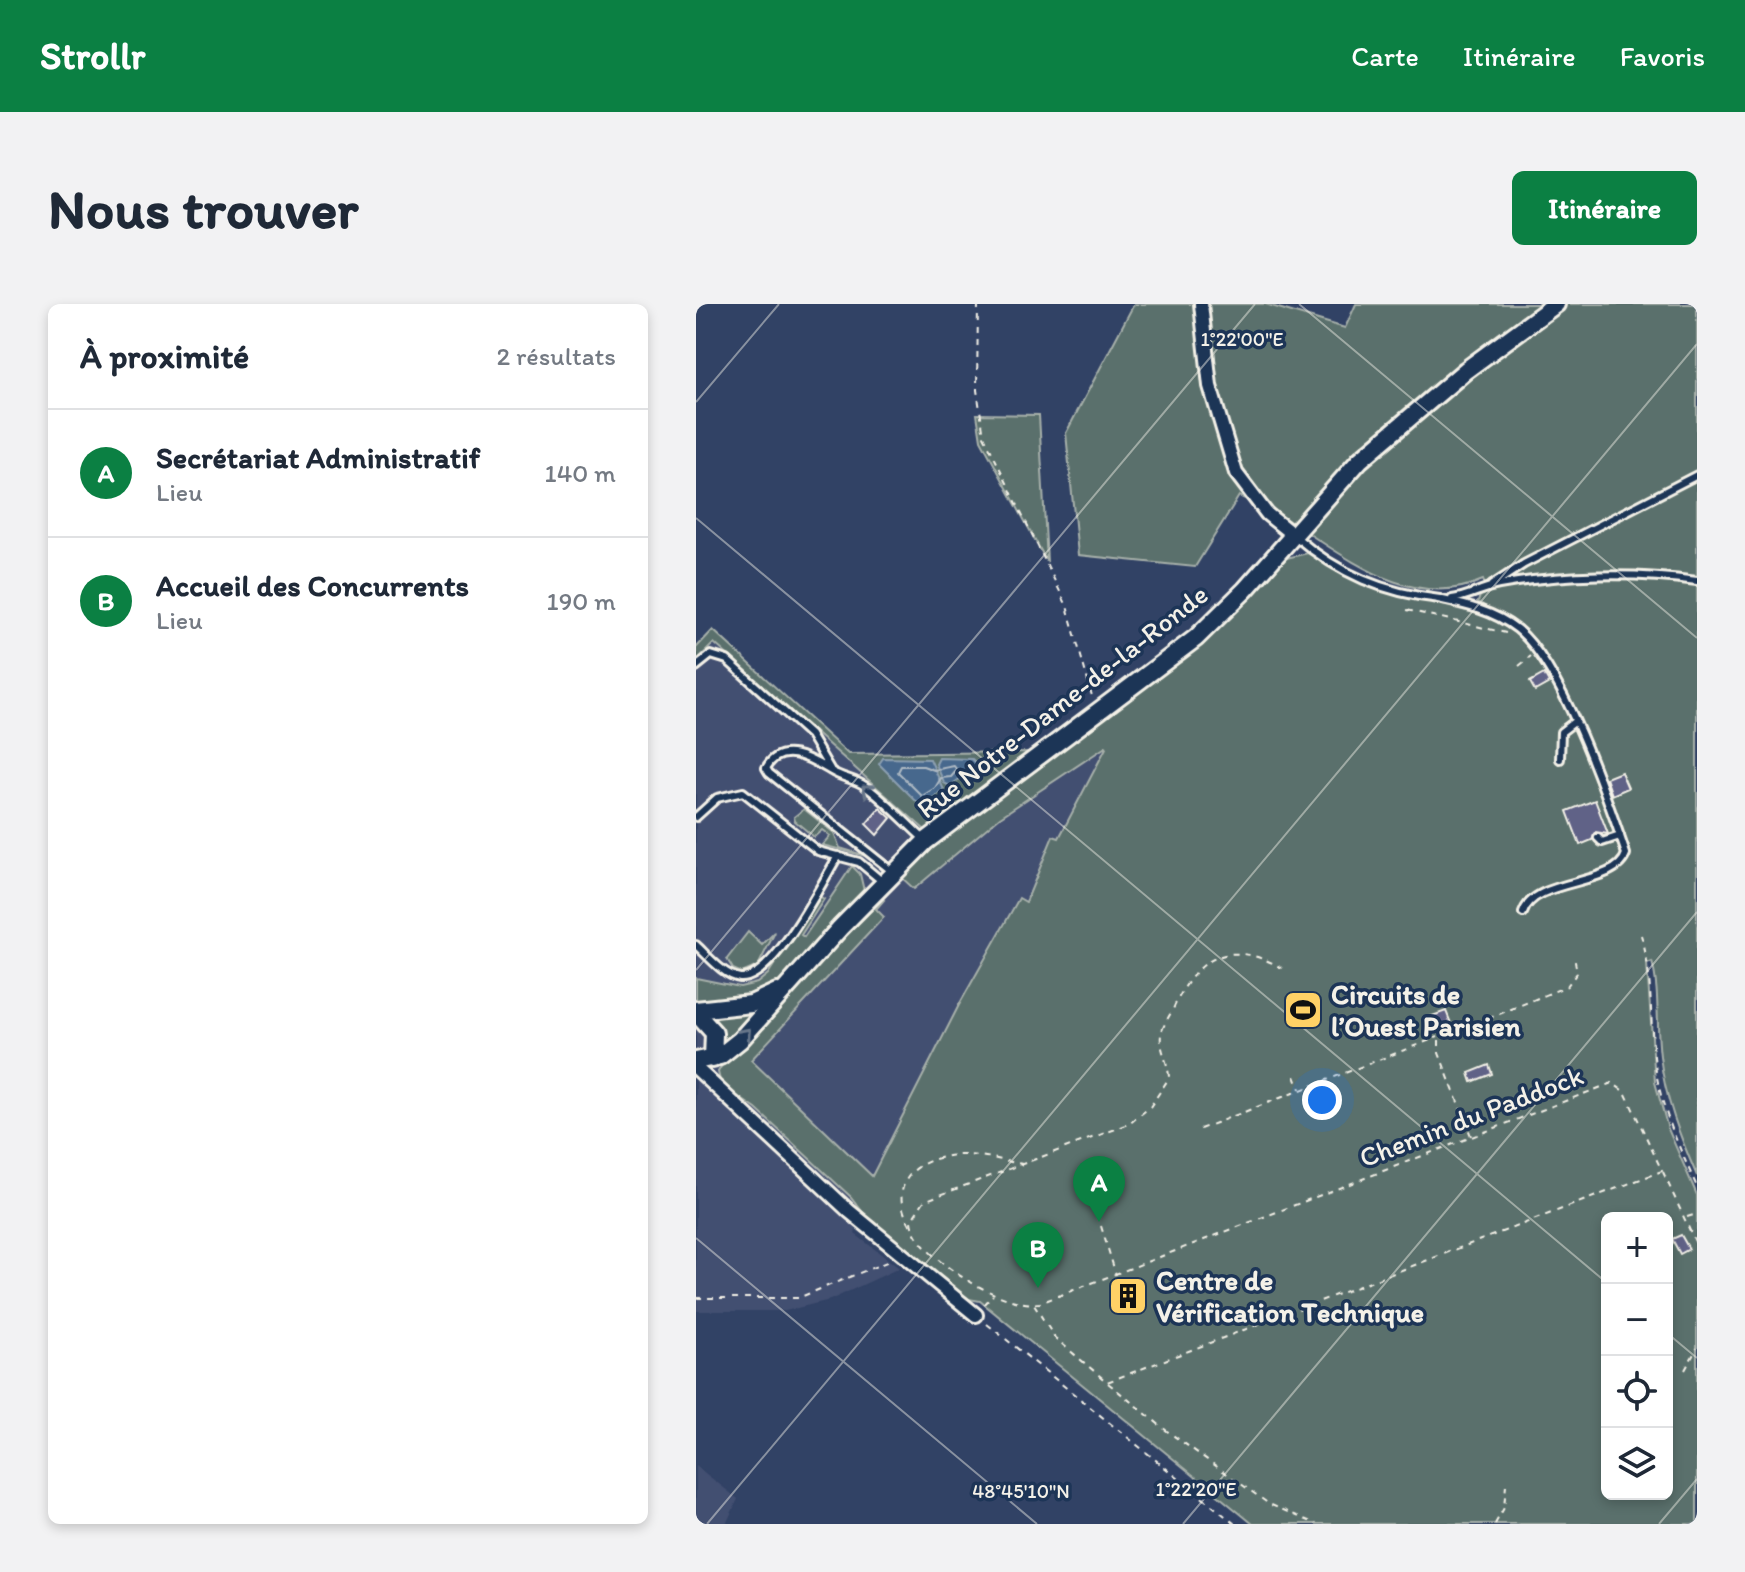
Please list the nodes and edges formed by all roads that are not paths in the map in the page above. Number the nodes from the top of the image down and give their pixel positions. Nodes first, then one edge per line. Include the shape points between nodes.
1 (1201, 304) edge
2 (1556, 304) edge
3 (1697, 475) edge
4 (1293, 535) junction
5 (1697, 581) edge
6 (1489, 587) junction
7 (1438, 599) junction
8 (696, 667) edge
9 (1574, 722) junction
10 (1560, 759) dead end
11 (832, 772) junction
12 (696, 817) edge
13 (1620, 836) junction
14 (1598, 838) dead end
15 (926, 841) junction
16 (838, 856) junction
17 (888, 877) junction
18 (1523, 913) dead end
19 (696, 945) edge
20 (785, 987) junction
21 (696, 1012) edge
22 (704, 1060) edge
23 (696, 1068) edge
24 (976, 1315) road end

1 - 4 street via 1210,386 1236,473 1267,514
2 - 4 main road, Rue Notre-Dame-de-la-Ronde via 1388,435
3 - 6 lane
4 - 7 lane via 1357,579
4 - 15 main road, Rue Notre-Dame-de-la-Ronde via 1196,638
5 - 6 lane via 1555,579
6 - 7 lane via 1456,599
7 - 9 lane via 1492,614 1521,633 1555,678
8 - 11 lane via 711,655 727,660 810,735
9 - 10 lane via 1561,732
9 - 13 lane
15 -> 11 lane via 863,784
11 - 17 lane via 801,754 780,756 766,768
12 - 16 lane via 717,798 743,792 818,851
13 - 14 lane via 1602,842
13 - 18 lane via 1626,855 1620,864 1533,898
15 - 17 main road, Rue Notre-Dame-de-la-Ronde
16 - 17 lane
16 - 19 lane via 760,972 733,976
17 - 20 main road, Rue Notre-Dame-de-la-Ronde
20 - 21 main road, Rue Notre-Dame-de-la-Ronde via 751,1004
22 -> 20 main road, Rue Notre-Dame-de-la-Ronde via 740,1040
21 - 22 main road, Rue Notre-Dame-de-la-Ronde via 716,1043
23 - 24 street via 901,1255

